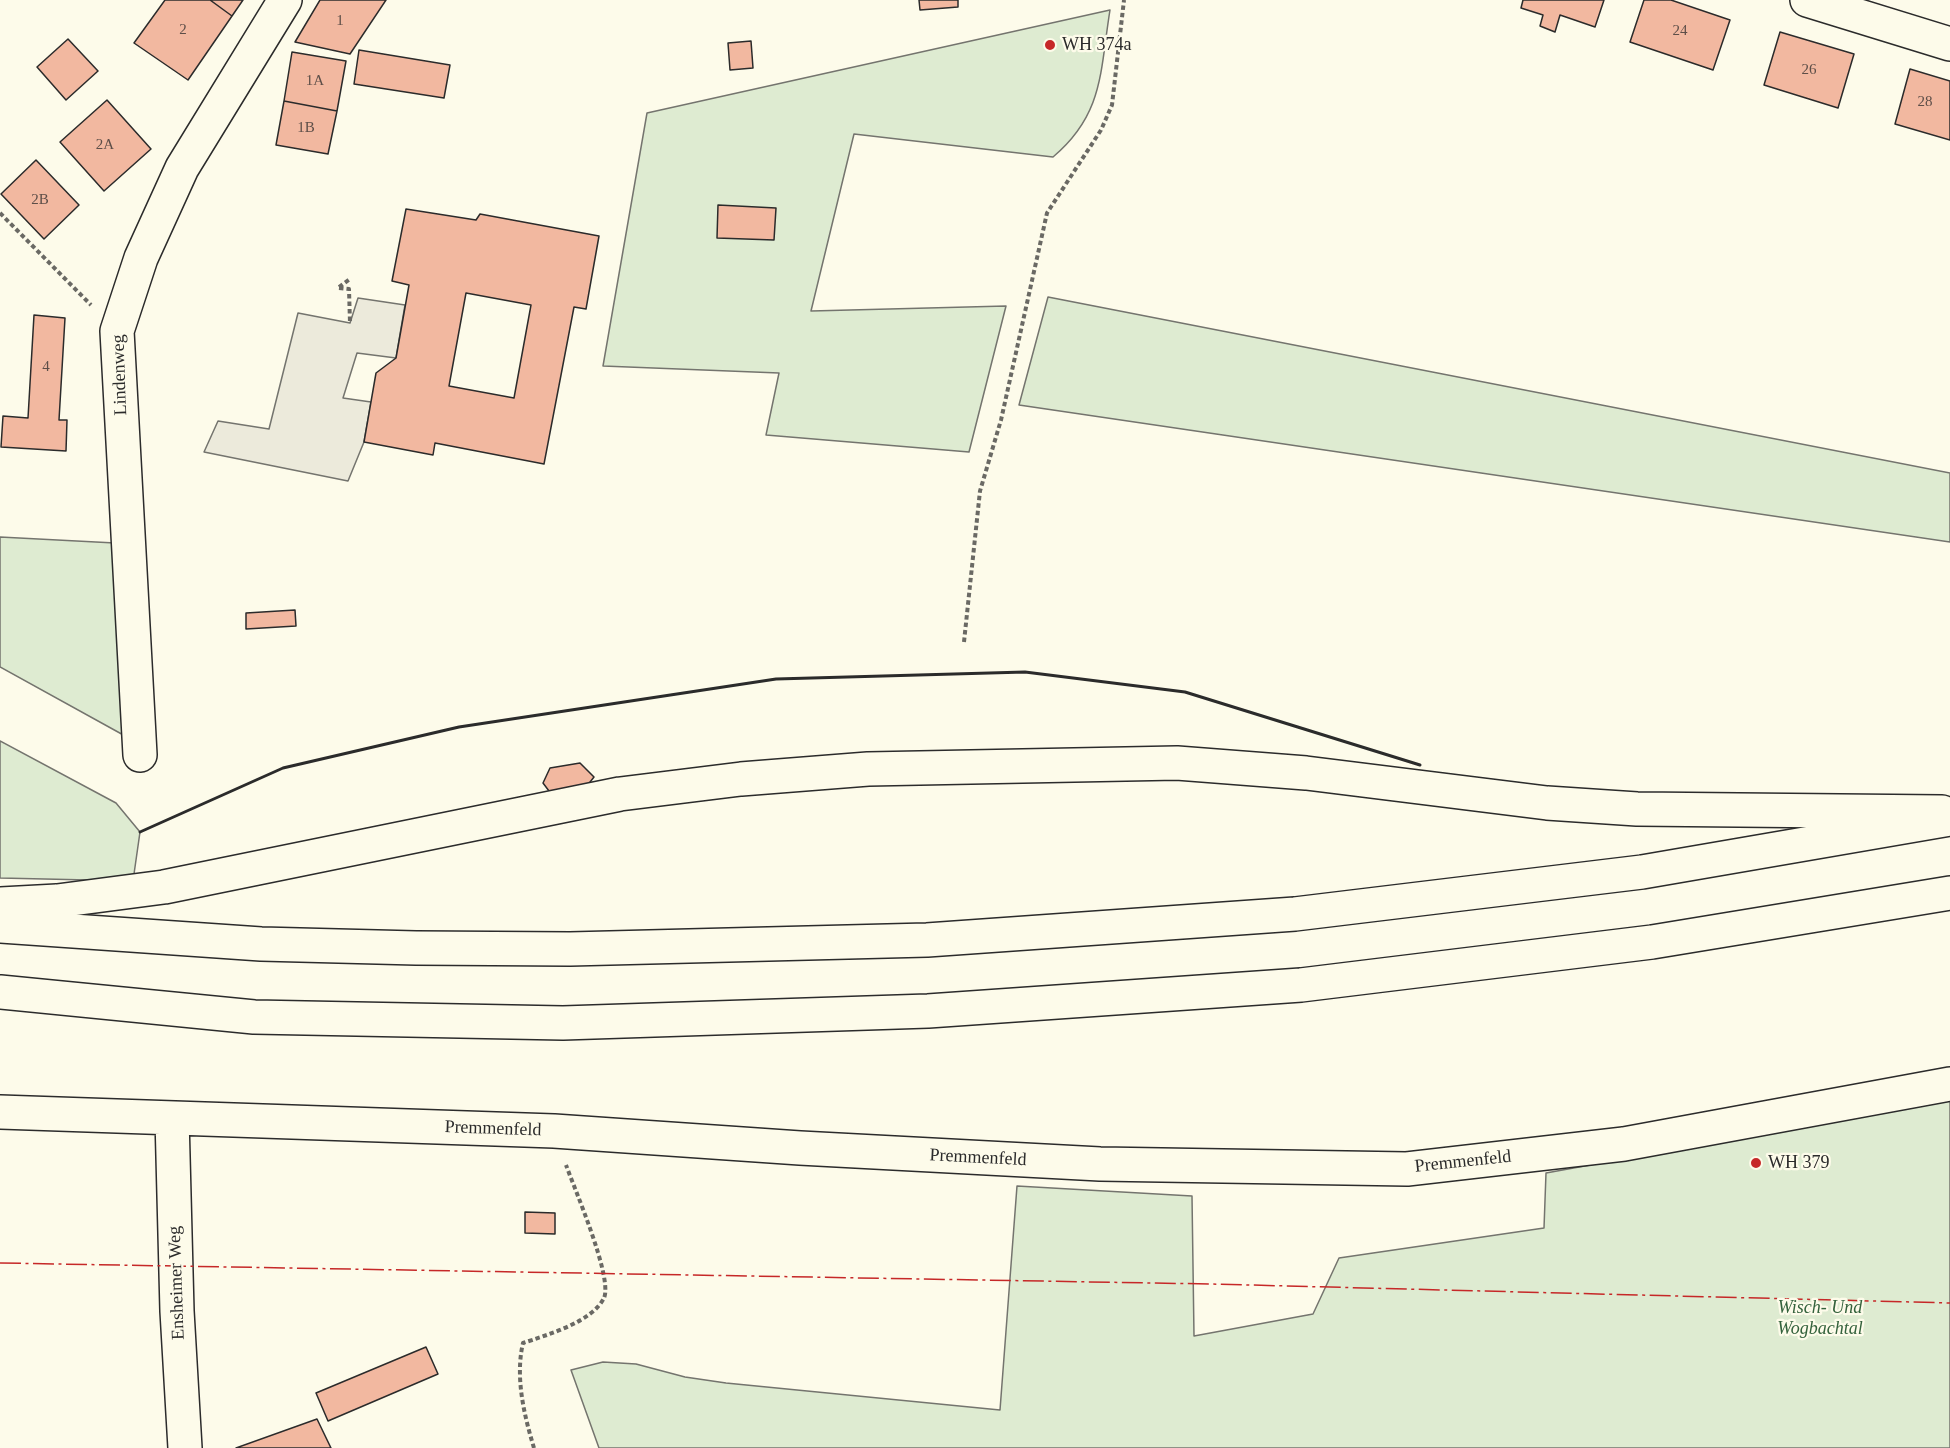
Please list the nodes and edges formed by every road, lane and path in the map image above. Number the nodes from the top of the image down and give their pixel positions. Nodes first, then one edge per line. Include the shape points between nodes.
1 (285, 0) edge
2 (1124, 0) edge
3 (1807, 0) edge
4 (1950, 44) edge
5 (0, 213) edge
6 (350, 279) dead end
7 (350, 323) dead end
8 (117, 331) junction
9 (964, 642) dead end
10 (140, 755) dead end
11 (1950, 812) edge
12 (1950, 819) edge
13 (1950, 893) edge
14 (0, 904) edge
15 (0, 926) edge
16 (0, 992) edge
17 (1950, 1084) edge
18 (0, 1112) edge
19 (172, 1118) junction
20 (554, 1131) junction
21 (185, 1448) edge
22 (534, 1448) edge

1 - 8 main road, Lindenweg via 182,168 141,258
2 - 9 path via 1112,105 1101,130 1047,213 1001,420 980,491
3 - 4 main road
5 - 8 path
6 - 7 path via 339,288 349,290
8 - 10 main road, Lindenweg
11 - 14 main road via 1637,810 1547,803 1306,773 1177,763 868,769 620,794 164,887
12 - 15 main road via 1642,872 1318,911 927,940 570,950 416,948 261,944
13 - 16 main road via 1652,942 1301,985 928,1011 563,1023 254,1017
17 - 20 main road, Premmenfeld via 1624,1144 1407,1169 1100,1164
18 - 19 main road, Premmenfeld
19 - 20 main road, Premmenfeld
19 - 21 main road, Ensheimer Weg
20 - 22 path via 607,1278 603,1299 576,1323 524,1343 519,1362 526,1423

